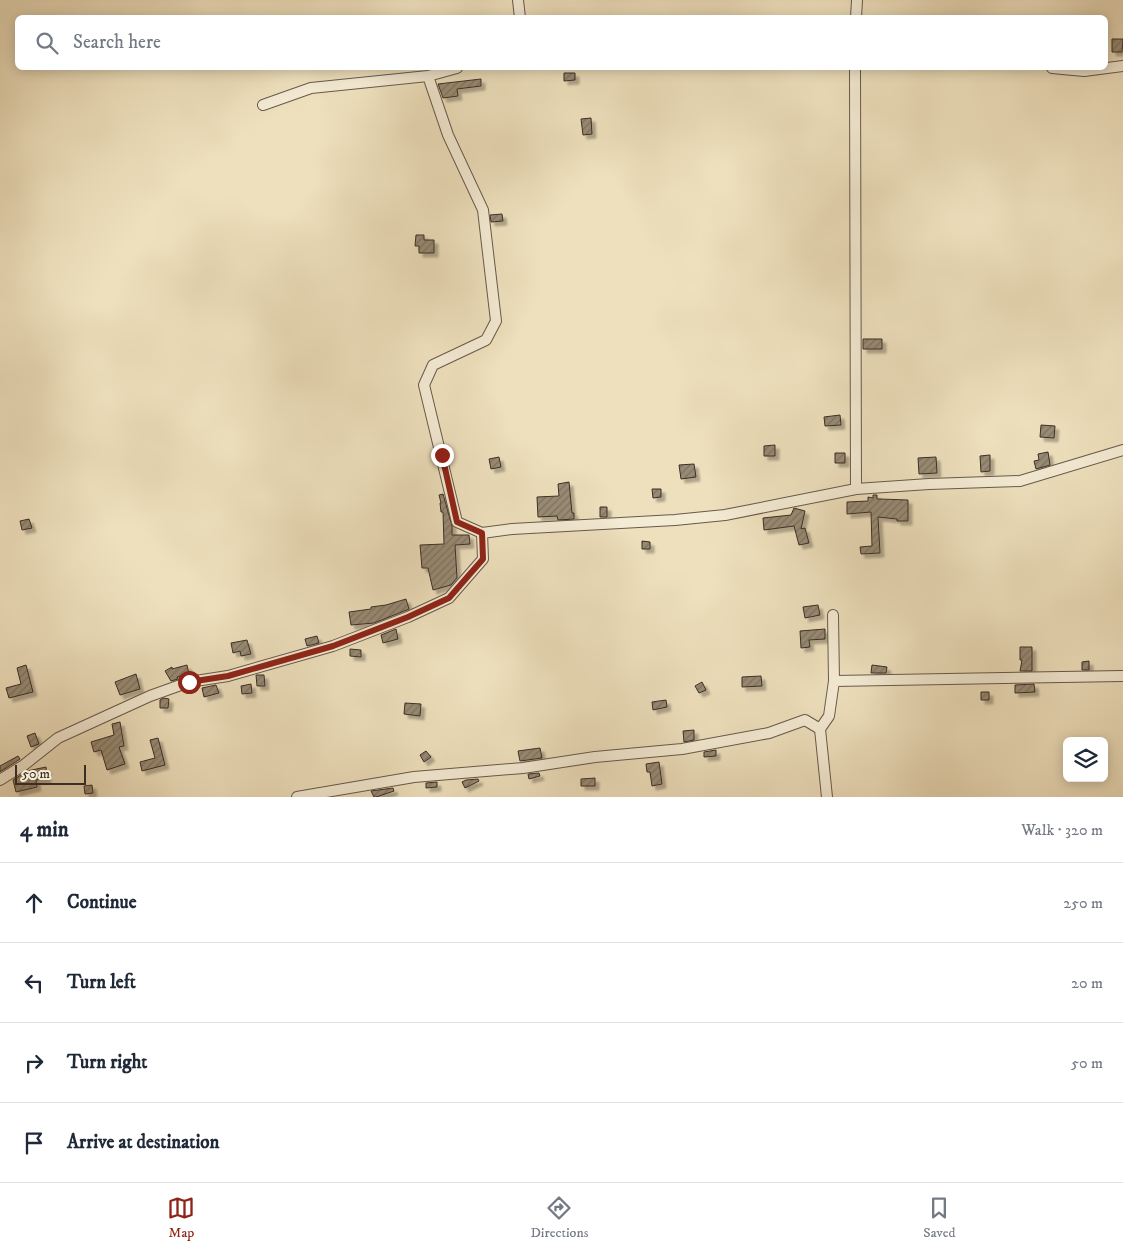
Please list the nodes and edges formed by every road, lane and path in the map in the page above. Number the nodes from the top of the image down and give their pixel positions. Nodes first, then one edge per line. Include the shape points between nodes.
1 (518, 0) edge
2 (857, 0) edge
3 (520, 15) edge
4 (856, 15) edge
5 (1123, 66) edge
6 (1108, 68) edge
7 (449, 70) edge
8 (855, 70) edge
9 (428, 76) junction
10 (263, 105) dead end
11 (1123, 450) edge
12 (856, 489) junction
13 (482, 533) junction
14 (833, 616) dead end
15 (1123, 676) edge
16 (834, 681) junction
17 (820, 729) junction
18 (0, 780) edge
19 (297, 797) edge
20 (828, 797) edge

1 - 3 street
2 - 4 street
5 - 6 street
7 - 9 street
8 - 12 street
9 - 10 street via 312,88
9 - 13 street via 448,135 483,210 496,321 486,340 433,366 424,385 457,522
11 - 12 street via 1020,481
12 - 13 street via 725,515
13 - 18 street via 483,559 449,598 333,646 228,676 189,682 150,696 58,738
14 - 16 street
15 - 16 street
16 - 17 street via 829,716
17 - 19 street via 805,720 769,733 682,749 414,777
17 - 20 street

